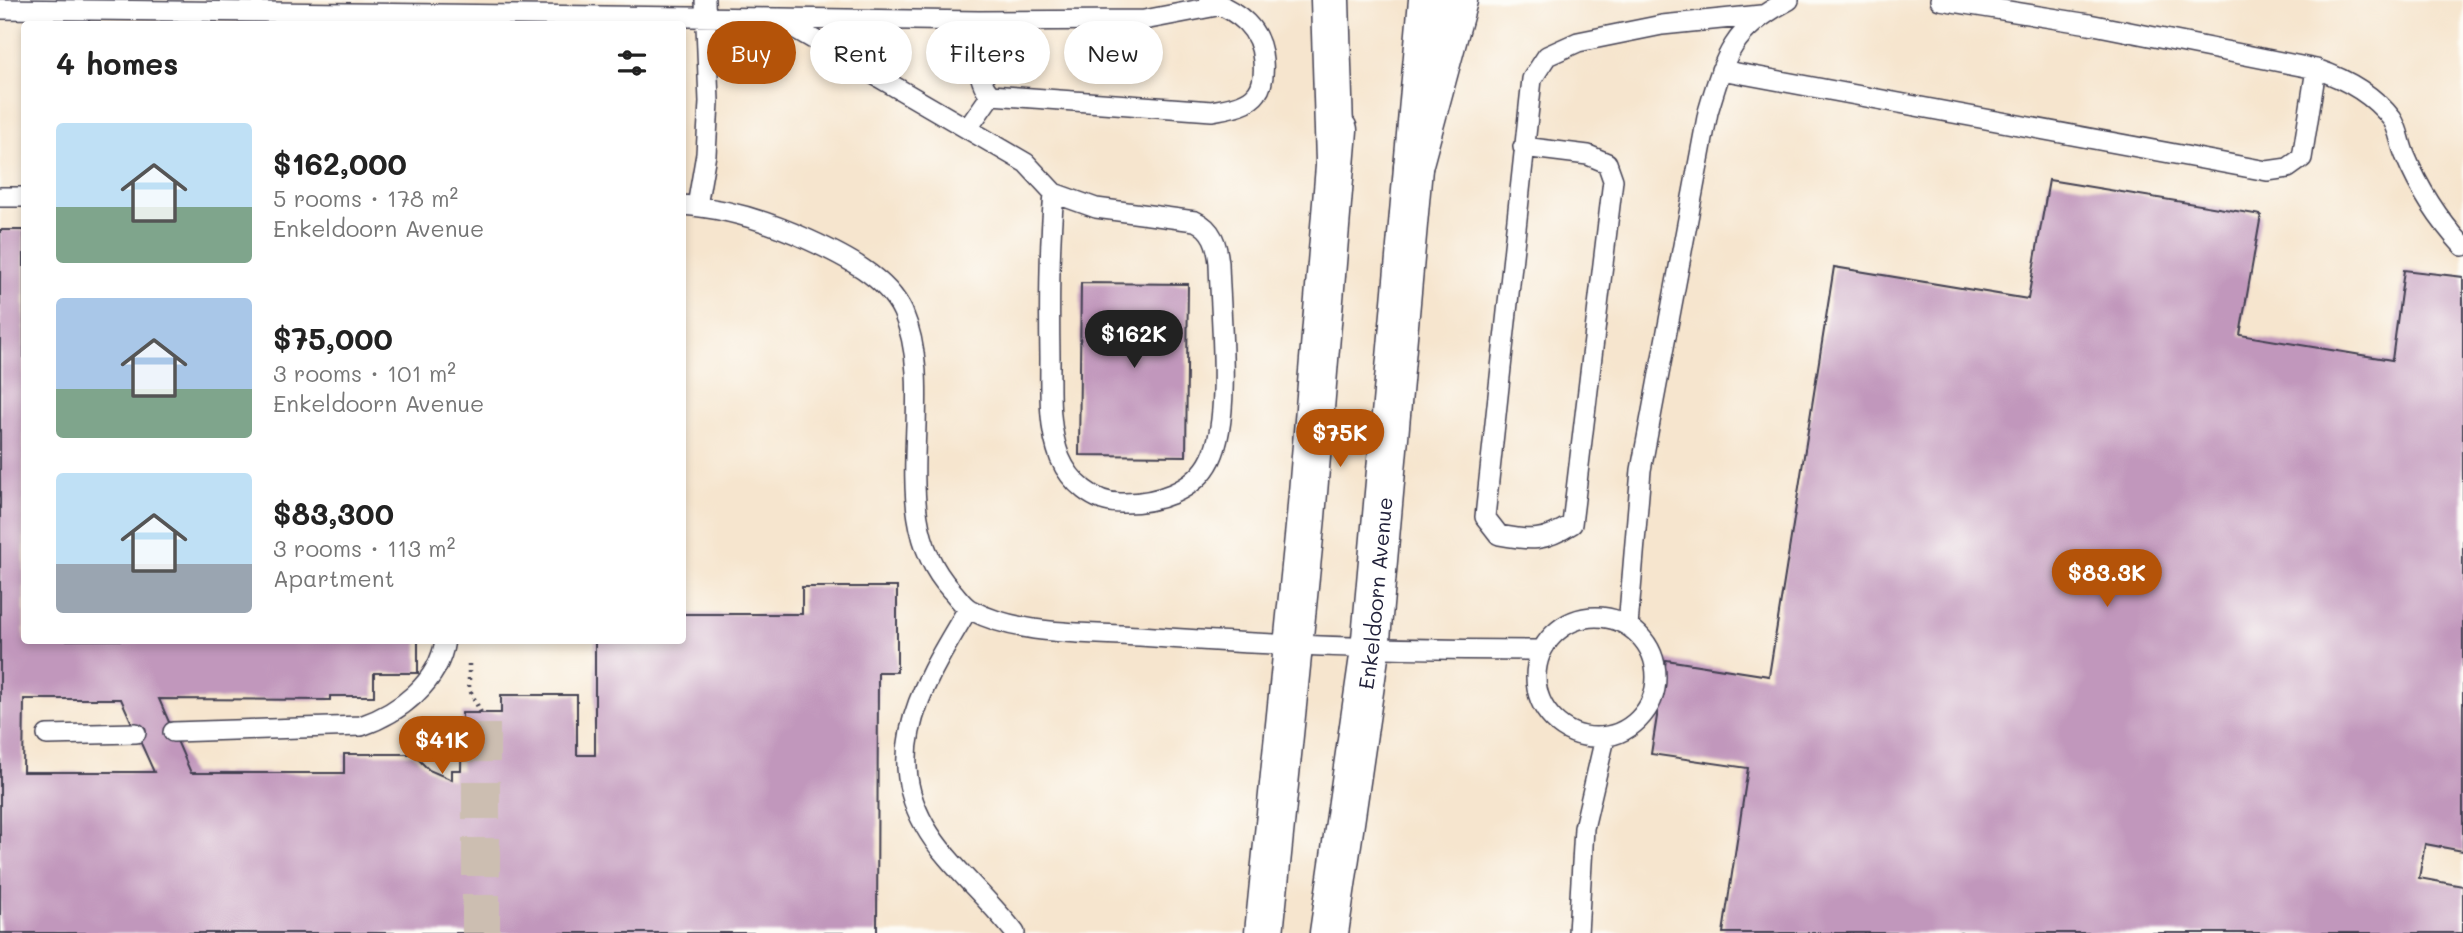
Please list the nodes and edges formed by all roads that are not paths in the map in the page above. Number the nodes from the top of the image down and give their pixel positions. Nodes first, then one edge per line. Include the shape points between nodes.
1 (1330, 0) edge
2 (1348, 0) edge
3 (1429, 0) edge
4 (1458, 0) edge
5 (1789, 0) edge
6 (1940, 0) edge
7 (1216, 3) edge
8 (0, 9) edge
9 (705, 9) edge
10 (403, 13) edge
11 (1761, 15) junction
12 (777, 18) junction
13 (979, 21) joint
14 (2316, 69) junction
15 (1721, 70) junction
16 (982, 84) edge
17 (991, 94) junction
18 (968, 128) junction
19 (1523, 148) junction
20 (1335, 162) junction
21 (1413, 167) junction
22 (1054, 193) junction
23 (0, 197) edge
24 (21, 197) edge
25 (690, 205) edge
26 (2463, 246) edge
27 (968, 609) junction
28 (1628, 626) junction
29 (442, 644) edge
30 (1293, 647) junction
31 (1370, 650) junction
32 (1542, 650) junction
33 (173, 732) dead end
34 (136, 733) dead end
35 (47, 735) dead end
36 (1605, 738) junction
37 (1015, 933) edge
38 (1264, 933) edge
39 (1329, 933) edge
40 (1578, 933) edge

1 - 20 street
2 - 20 street
3 - 21 street, Enkeldoorn Avenue
4 - 21 street
5 - 11 lane
6 - 14 lane
7 - 13 lane via 1144,20
7 - 17 lane via 1251,24 1262,44 1264,75 1257,94 1240,105 1212,111
8 - 10 lane
9 - 10 lane
9 - 12 lane
9 - 25 lane via 706,154
11 - 15 lane via 1737,37
11 - 19 lane via 1662,25 1578,42 1548,56 1532,79
12 - 13 lane
12 - 18 lane
14 - 15 lane via 2302,158 2288,168 2267,171
14 - 26 lane via 2344,78 2393,121 2424,193
15 - 28 lane via 1708,112 1641,470
16 - 17 lane
17 - 18 lane
18 - 22 lane via 1026,163
19 - 19 lane via 1485,517 1499,535 1550,539 1572,524 1613,180 1607,163 1588,155
20 - 30 street
21 - 31 street, Enkeldoorn Avenue
22 - 22 lane via 1115,212 1195,221 1205,226 1217,248 1222,403 1218,428 1212,458 1188,485 1172,495 1138,504 1113,503 1089,494 1061,460 1053,435 1051,398
23 - 24 lane
25 - 27 lane via 752,218 843,256 882,285 902,311 911,343 917,505 925,548 942,580
27 - 30 lane via 1026,627
27 - 37 lane via 917,701 909,732 908,770 917,813 946,856
28 - 32 lane via 1609,618 1588,617 1568,623
28 - 36 lane via 1644,640 1654,658 1653,700 1625,731
29 - 33 lane via 420,691 385,718 361,726
30 - 31 lane
30 - 38 street
31 - 32 lane
31 - 39 street, Enkeldoorn Avenue
32 - 36 lane via 1536,687 1552,720 1568,732
34 - 35 lane
36 - 40 lane via 1584,828

